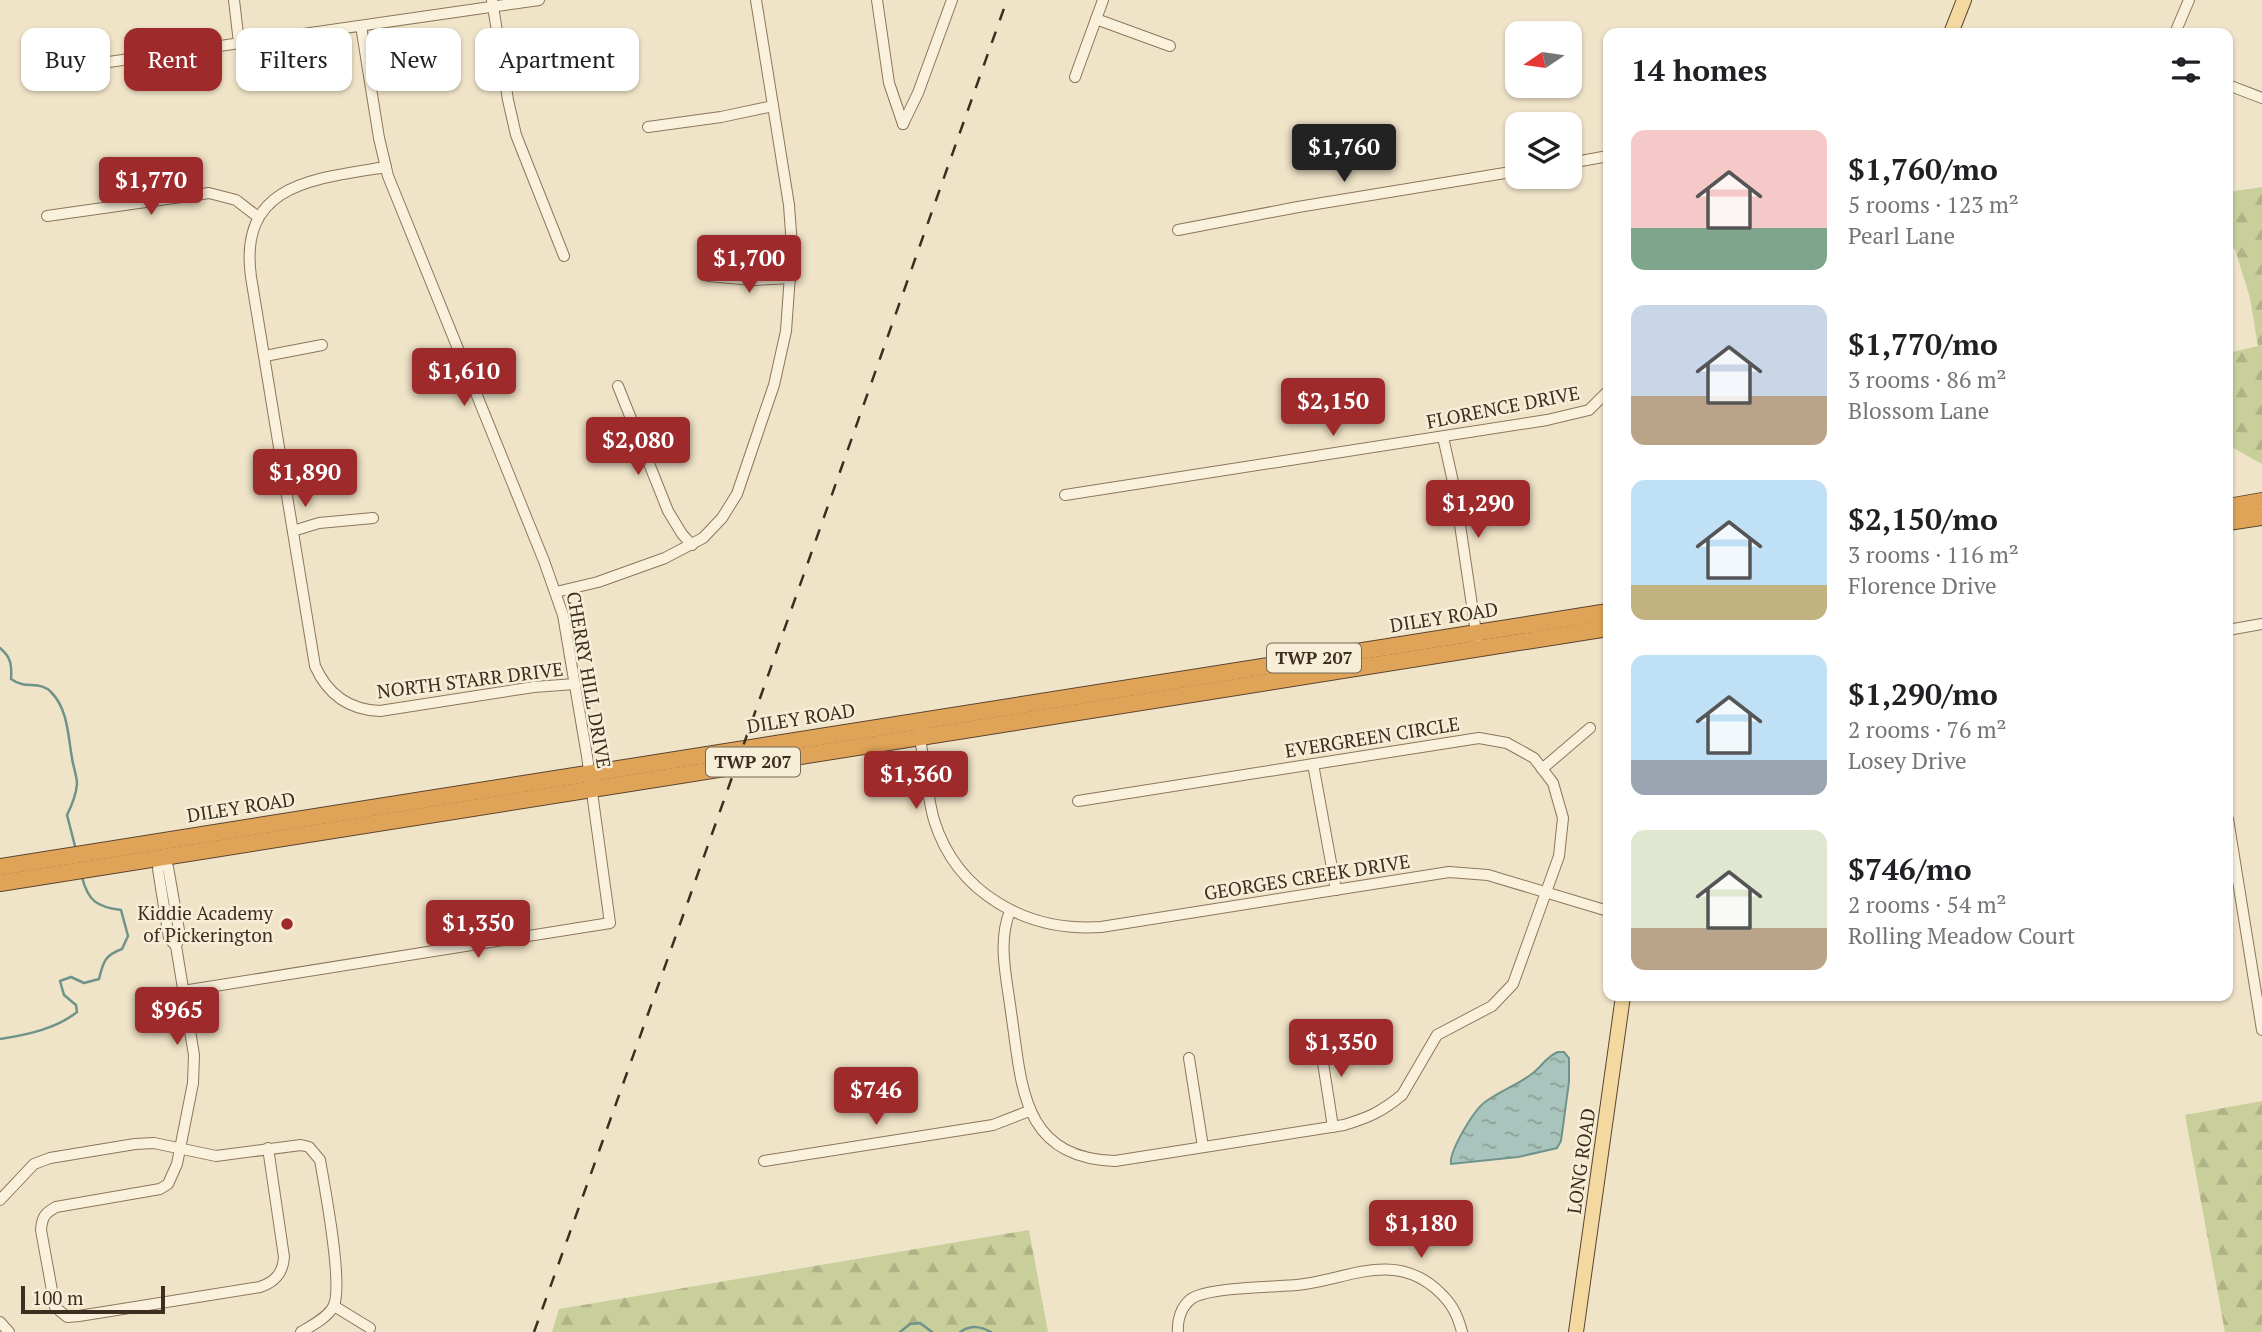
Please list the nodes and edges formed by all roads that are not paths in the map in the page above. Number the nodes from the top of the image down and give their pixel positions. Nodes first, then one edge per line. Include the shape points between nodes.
1 (234, 0) edge
2 (539, 0) edge
3 (756, 0) edge
4 (877, 0) edge
5 (952, 0) edge
6 (1103, 0) edge
7 (1964, 0) edge
8 (2189, 0) edge
9 (493, 3) edge
10 (1096, 19) junction
11 (360, 26) junction
12 (237, 28) edge
13 (346, 28) edge
14 (1953, 28) edge
15 (2177, 28) edge
16 (236, 43) edge
17 (1170, 46) dead end
18 (110, 62) edge
19 (1075, 77) dead end
20 (2233, 87) edge
21 (2262, 98) edge
22 (773, 106) junction
23 (648, 127) dead end
24 (1603, 157) edge
25 (1582, 161) edge
26 (386, 167) junction
27 (1505, 173) edge
28 (47, 216) dead end
29 (258, 217) junction
30 (1178, 230) dead end
31 (564, 256) dead end
32 (708, 276) dead end
33 (791, 278) junction
34 (322, 345) dead end
35 (265, 356) junction
36 (618, 386) dead end
37 (1603, 396) edge
38 (1443, 437) junction
39 (1065, 495) dead end
40 (2262, 502) edge
41 (2233, 506) edge
42 (2262, 517) edge
43 (373, 518) dead end
44 (2233, 521) edge
45 (293, 531) junction
46 (692, 545) junction
47 (556, 592) junction
48 (1603, 613) edge
49 (2262, 624) edge
50 (1603, 628) edge
51 (2233, 629) edge
52 (1477, 641) junction
53 (575, 684) junction
54 (918, 728) junction
55 (1590, 729) dead end
56 (1313, 764) junction
57 (1542, 769) junction
58 (590, 780) junction
59 (1078, 801) dead end
60 (2233, 850) edge
61 (160, 853) junction
62 (55, 866) junction
63 (0, 867) edge
64 (0, 883) edge
65 (1336, 890) junction
66 (1546, 891) junction
67 (1603, 909) edge
68 (1010, 911) junction
69 (183, 991) junction
70 (1622, 1001) edge
71 (2262, 1030) edge
72 (1319, 1037) dead end
73 (1189, 1058) dead end
74 (1029, 1111) junction
75 (1333, 1127) junction
76 (1203, 1147) junction
77 (268, 1148) junction
78 (180, 1149) junction
79 (764, 1161) dead end
80 (0, 1200) edge
81 (334, 1306) junction
82 (0, 1322) edge
83 (370, 1328) dead end
84 (9, 1332) edge
85 (301, 1332) edge
86 (1178, 1332) edge
87 (1462, 1332) edge
88 (1576, 1332) edge

1 - 12 street
2 - 9 street
3 - 22 street
4 - 5 street via 889,83 903,124
6 - 10 street
7 - 14 main road
8 - 15 street
9 - 11 street
9 - 31 street via 516,135
10 - 17 street
10 - 19 street
11 - 13 street
11 - 26 street, CHERRY HILL DRIVE
16 - 18 street
20 - 21 street
22 - 23 street
22 - 33 street via 791,227
24 - 25 street
26 - 29 street via 298,186 271,202
26 - 47 street, CHERRY HILL DRIVE
27 - 30 street
28 - 29 street via 209,193 236,200
29 - 35 street, NORTH STARR DRIVE via 250,236 249,264
32 - 33 street
33 - 46 street via 781,359 737,494 713,529
34 - 35 street
35 - 45 street, NORTH STARR DRIVE
36 - 46 street via 668,511
37 - 38 street, FLORENCE DRIVE via 1588,410 1575,414
38 - 39 street, FLORENCE DRIVE
38 - 52 street
40 - 41 highway
42 - 44 highway
43 - 45 street via 319,523
45 - 53 street, NORTH STARR DRIVE via 315,666 329,691 344,703 380,711
46 - 47 street via 598,582
47 - 53 street, CHERRY HILL DRIVE
48 - 52 highway, DILEY ROAD / TWP 207
49 - 51 street
50 - 52 highway, DILEY ROAD / TWP 207
52 - 54 highway, DILEY ROAD / TWP 207
53 - 58 street, CHERRY HILL DRIVE
54 - 58 highway, DILEY ROAD / TWP 207
54 - 68 street via 935,822 950,854 968,879
55 - 57 street
56 - 57 street, EVERGREEN CIRCLE via 1479,738 1507,743 1534,758
56 - 59 street, EVERGREEN CIRCLE
56 - 65 street
57 - 66 street, EVERGREEN CIRCLE via 1553,783 1563,818 1559,856
58 - 61 highway, DILEY ROAD / TWP 207
58 - 69 street, CHERRY HILL DRIVE via 610,923
60 - 71 street
61 - 62 highway, DILEY ROAD / TWP 207
61 - 69 street via 168,867 178,922 176,946
62 - 63 highway, DILEY ROAD / TWP 207
62 - 64 highway, DILEY ROAD / TWP 207
65 - 66 street, GEORGES CREEK DRIVE via 1449,872 1488,874
65 - 68 street, GEORGES CREEK DRIVE via 1101,927 1045,924
66 - 67 street, GEORGES CREEK DRIVE
66 - 75 street, EVERGREEN CIRCLE via 1513,984 1492,1006 1437,1035 1402,1095 1377,1114
68 - 74 street, EVERGREEN CIRCLE via 1004,929 1004,957
69 - 78 street via 194,1055
70 - 88 main road, LONG ROAD
72 - 75 street
73 - 76 street
74 - 76 street, EVERGREEN CIRCLE via 1058,1145 1098,1160
74 - 79 street via 993,1125
75 - 76 street, EVERGREEN CIRCLE
77 - 78 street via 215,1156
77 - 78 street via 284,1257 274,1280 260,1287 79,1316 61,1314 52,1300 41,1230 46,1212 160,1189 168,1184
77 - 81 street via 301,1145 320,1160 337,1275
78 - 80 street via 135,1144 50,1158 34,1164
81 - 83 street
81 - 85 street
82 - 84 street
86 - 87 street via 1182,1310 1197,1296 1298,1285 1375,1268 1410,1272 1429,1283 1450,1301

